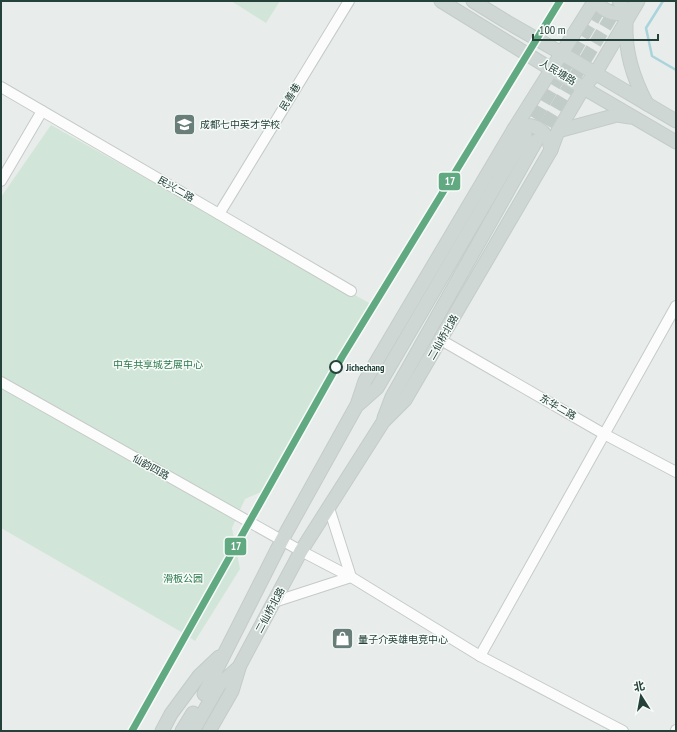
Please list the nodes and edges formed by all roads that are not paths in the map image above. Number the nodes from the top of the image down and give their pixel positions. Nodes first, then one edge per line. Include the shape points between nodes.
1 (349, 1) edge
2 (441, 1) edge
3 (473, 1) edge
4 (593, 1) edge
5 (597, 1) edge
6 (636, 4) edge
7 (626, 23) junction
8 (561, 53) junction
9 (551, 69) junction
10 (595, 74) junction
11 (1, 87) edge
12 (584, 87) junction
13 (647, 104) junction
14 (42, 111) junction
15 (635, 118) junction
16 (676, 121) edge
17 (558, 131) junction
18 (525, 135) junction
19 (676, 142) edge
20 (551, 150) junction
21 (1, 181) edge
22 (219, 214) junction
23 (351, 291) dead end
24 (676, 306) edge
25 (441, 340) junction
26 (1, 382) edge
27 (383, 422) junction
28 (604, 434) junction
29 (676, 472) edge
30 (329, 508) junction
31 (282, 540) junction
32 (301, 552) junction
33 (351, 577) junction
34 (274, 602) junction
35 (224, 653) junction
36 (480, 656) junction
37 (239, 667) junction
38 (162, 731) edge
39 (182, 731) edge
40 (193, 731) edge
41 (209, 731) edge
42 (623, 731) edge

1 - 22 street, 民善巷
2 - 9 main road, 人民塘路
3 - 8 main road, 人民塘路
4 - 8 main road
5 - 6 main road via 605,10 616,14 623,13
6 - 7 main road, 二仙桥北路
7 - 10 main road, 二仙桥北路
7 - 13 main road via 625,38 636,84
8 - 9 main road
8 - 10 main road, 人民塘路
9 - 12 main road, 人民塘路
9 - 18 main road
10 - 12 main road, 二仙桥北路
10 - 13 main road, 人民塘路
11 - 14 street, 民兴二路
12 - 15 main road, 人民塘路
12 - 17 main road, 二仙桥北路
13 - 16 main road, 人民塘路
14 - 21 street
14 - 22 street, 民兴二路
15 - 17 main road via 617,115
15 - 19 main road, 人民塘路
17 - 20 main road, 二仙桥北路
18 - 20 main road via 526,125 544,132
18 - 27 main road via 392,397
18 - 31 main road via 365,381 357,405
20 - 25 main road, 二仙桥北路
22 - 23 street, 民兴二路
24 - 28 street
25 - 27 main road, 二仙桥北路 via 405,400
25 - 28 street, 东华二路
26 - 31 street, 仙韵四路
27 - 30 main road, 二仙桥北路
28 - 29 street, 东华二路
28 - 36 street
30 - 32 main road, 二仙桥北路
30 - 33 street
31 - 32 street, 仙韵四路
31 - 35 main road
32 - 33 street, 仙韵四路
32 - 34 main road, 二仙桥北路
33 - 34 street
33 - 36 street, 仙韵四路
34 - 37 main road, 二仙桥北路
35 - 38 main road via 199,676 171,714
35 - 39 main road via 212,680
36 - 42 street, 仙韵四路
37 - 40 main road, 二仙桥北路 via 219,684
37 - 41 main road, 二仙桥北路 via 232,691

